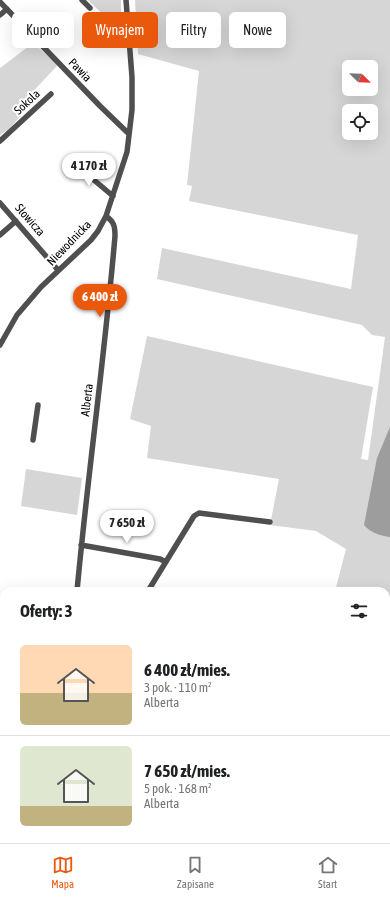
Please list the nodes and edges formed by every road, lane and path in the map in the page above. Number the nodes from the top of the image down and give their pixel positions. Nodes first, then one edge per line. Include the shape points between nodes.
1 (82, 0) edge
2 (126, 0) edge
3 (0, 2) edge
4 (90, 8) dead end
5 (7, 9) junction
6 (0, 15) edge
7 (51, 94) dead end
8 (129, 134) junction
9 (0, 141) edge
10 (76, 165) dead end
11 (113, 196) junction
12 (0, 203) edge
13 (106, 216) junction
14 (16, 220) junction
15 (0, 235) edge
16 (58, 270) junction
17 (0, 345) edge
18 (38, 405) dead end
19 (33, 440) dead end
20 (270, 522) dead end
21 (81, 545) junction
22 (166, 562) junction
23 (77, 587) edge
24 (150, 587) edge

1 - 4 street
2 - 8 street, Niewodnicka via 133,92
3 - 5 street, Pawia
5 - 6 street
5 - 8 street, Pawia
7 - 9 street, Sokola
8 - 11 street, Niewodnicka via 127,152
10 - 11 street
11 - 13 street, Niewodnicka
12 - 14 street, Słowicza
13 - 16 street, Niewodnicka via 91,240
13 - 21 street, Alberta via 115,226 115,236 108,325
14 - 15 street
14 - 16 street, Słowicza
16 - 17 street, Niewodnicka via 17,315
18 - 19 street
20 - 22 street via 199,513 194,516
21 - 22 street
21 - 23 street, Alberta
22 - 24 street

